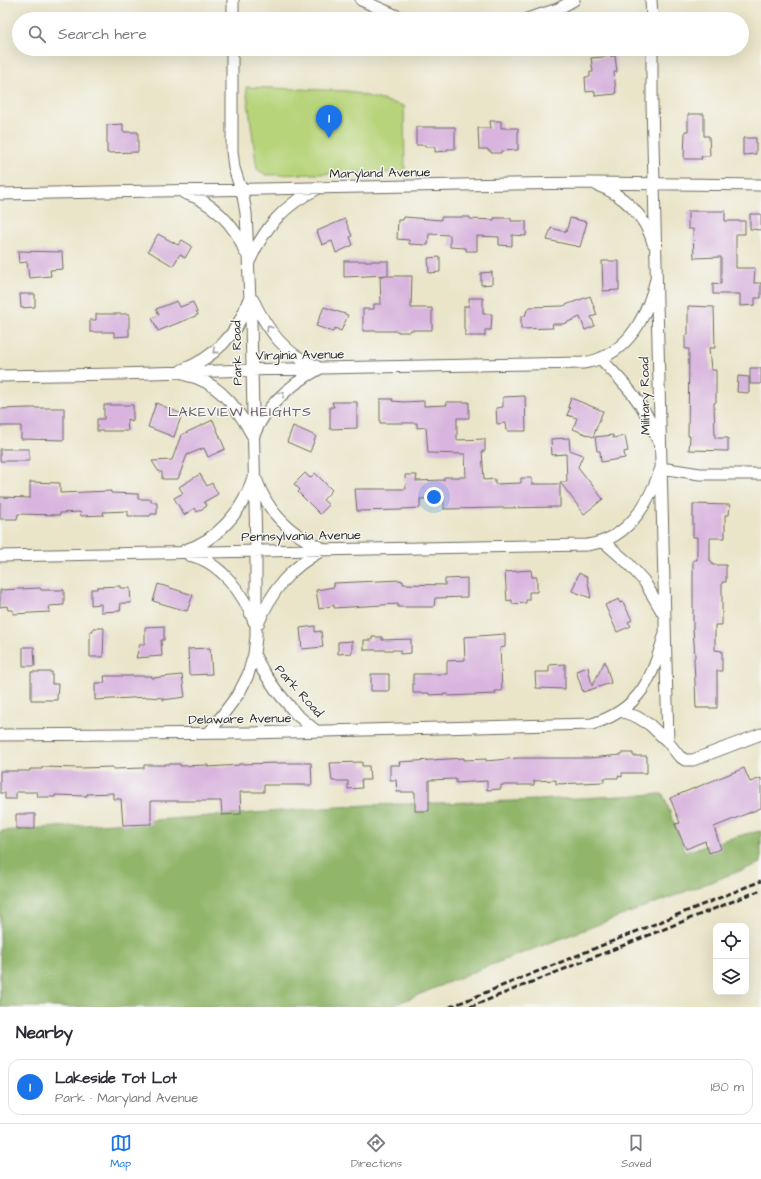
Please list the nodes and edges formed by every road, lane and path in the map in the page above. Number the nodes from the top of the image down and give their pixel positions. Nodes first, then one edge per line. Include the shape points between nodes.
1 (233, 0) edge
2 (360, 0) edge
3 (574, 0) edge
4 (651, 0) edge
5 (233, 12) edge
6 (388, 12) edge
7 (549, 12) edge
8 (652, 12) edge
9 (232, 56) edge
10 (652, 56) edge
11 (591, 183) junction
12 (654, 184) junction
13 (761, 186) edge
14 (321, 188) junction
15 (241, 189) junction
16 (176, 190) junction
17 (0, 194) edge
18 (656, 255) junction
19 (248, 262) junction
20 (656, 279) junction
21 (250, 295) junction
22 (601, 358) junction
23 (321, 368) junction
24 (252, 370) junction
25 (176, 372) junction
26 (0, 376) edge
27 (253, 438) junction
28 (661, 449) junction
29 (661, 468) junction
30 (254, 473) junction
31 (761, 474) edge
32 (603, 541) junction
33 (325, 549) junction
34 (256, 551) junction
35 (175, 552) junction
36 (0, 556) edge
37 (665, 617) junction
38 (256, 628) junction
39 (666, 633) junction
40 (254, 654) junction
41 (621, 711) junction
42 (316, 731) junction
43 (209, 733) junction
44 (761, 734) edge
45 (0, 735) edge
46 (668, 742) junction

1 - 5 street
2 - 6 street
3 - 7 street
4 - 8 street
9 - 15 street, Park Road via 232,150 234,168
10 - 12 street, Military Road
11 - 12 street, Maryland Avenue
11 - 14 street, Maryland Avenue
11 - 18 street via 610,191 634,210 652,239
12 - 13 street, Maryland Avenue
12 - 18 street, Military Road
14 - 15 street, Maryland Avenue
14 - 19 street via 282,212 264,233
15 - 16 street, Maryland Avenue
15 - 19 street, Park Road via 246,213
16 - 17 street, Maryland Avenue
16 - 19 street via 197,198 223,217 243,246
18 - 20 street, Military Road
19 - 21 street, Park Road
20 - 22 street, Virginia Avenue via 653,294 637,327 620,347
20 - 28 street, Military Road
23 -> 21 street via 298,358 286,349 274,336
21 - 24 street, Park Road
21 -> 25 street via 242,317 222,345 209,357
22 - 23 street, Virginia Avenue via 583,363
22 - 28 street via 643,406
23 - 24 street, Virginia Avenue
27 -> 23 street via 276,400 302,378
24 - 25 street, Virginia Avenue
24 - 27 street, Park Road
25 - 26 street, Virginia Avenue
25 - 27 street via 205,381 219,390 233,404
27 - 30 street, Park Road
28 - 29 street, Military Road
29 - 31 street via 700,474
29 - 32 street, Pennsylvania Avenue via 641,510 624,528
29 - 37 street, Military Road
30 - 33 street via 259,488 278,518 308,542
30 - 34 street, Park Road
30 - 35 street via 242,502 216,533 194,547
32 - 33 street, Pennsylvania Avenue via 587,545
32 - 37 street via 644,581
33 - 34 street, Pennsylvania Avenue
33 - 38 street via 292,570 265,607
34 - 35 street, Pennsylvania Avenue
34 - 38 street, Park Road
35 - 36 street, Pennsylvania Avenue
35 - 38 street via 204,560 229,580 242,596
37 - 39 street, Military Road
38 - 40 street, Park Road
39 - 41 street, Delaware Avenue via 650,677 642,690
39 - 46 street, Military Road
40 - 42 street, Park Road via 276,690 296,714
40 - 43 street via 239,693
41 - 42 street, Delaware Avenue via 592,724
41 - 46 street via 637,716
42 - 43 street, Delaware Avenue
43 - 45 street, Delaware Avenue
44 - 46 street via 693,760 685,760 679,756

